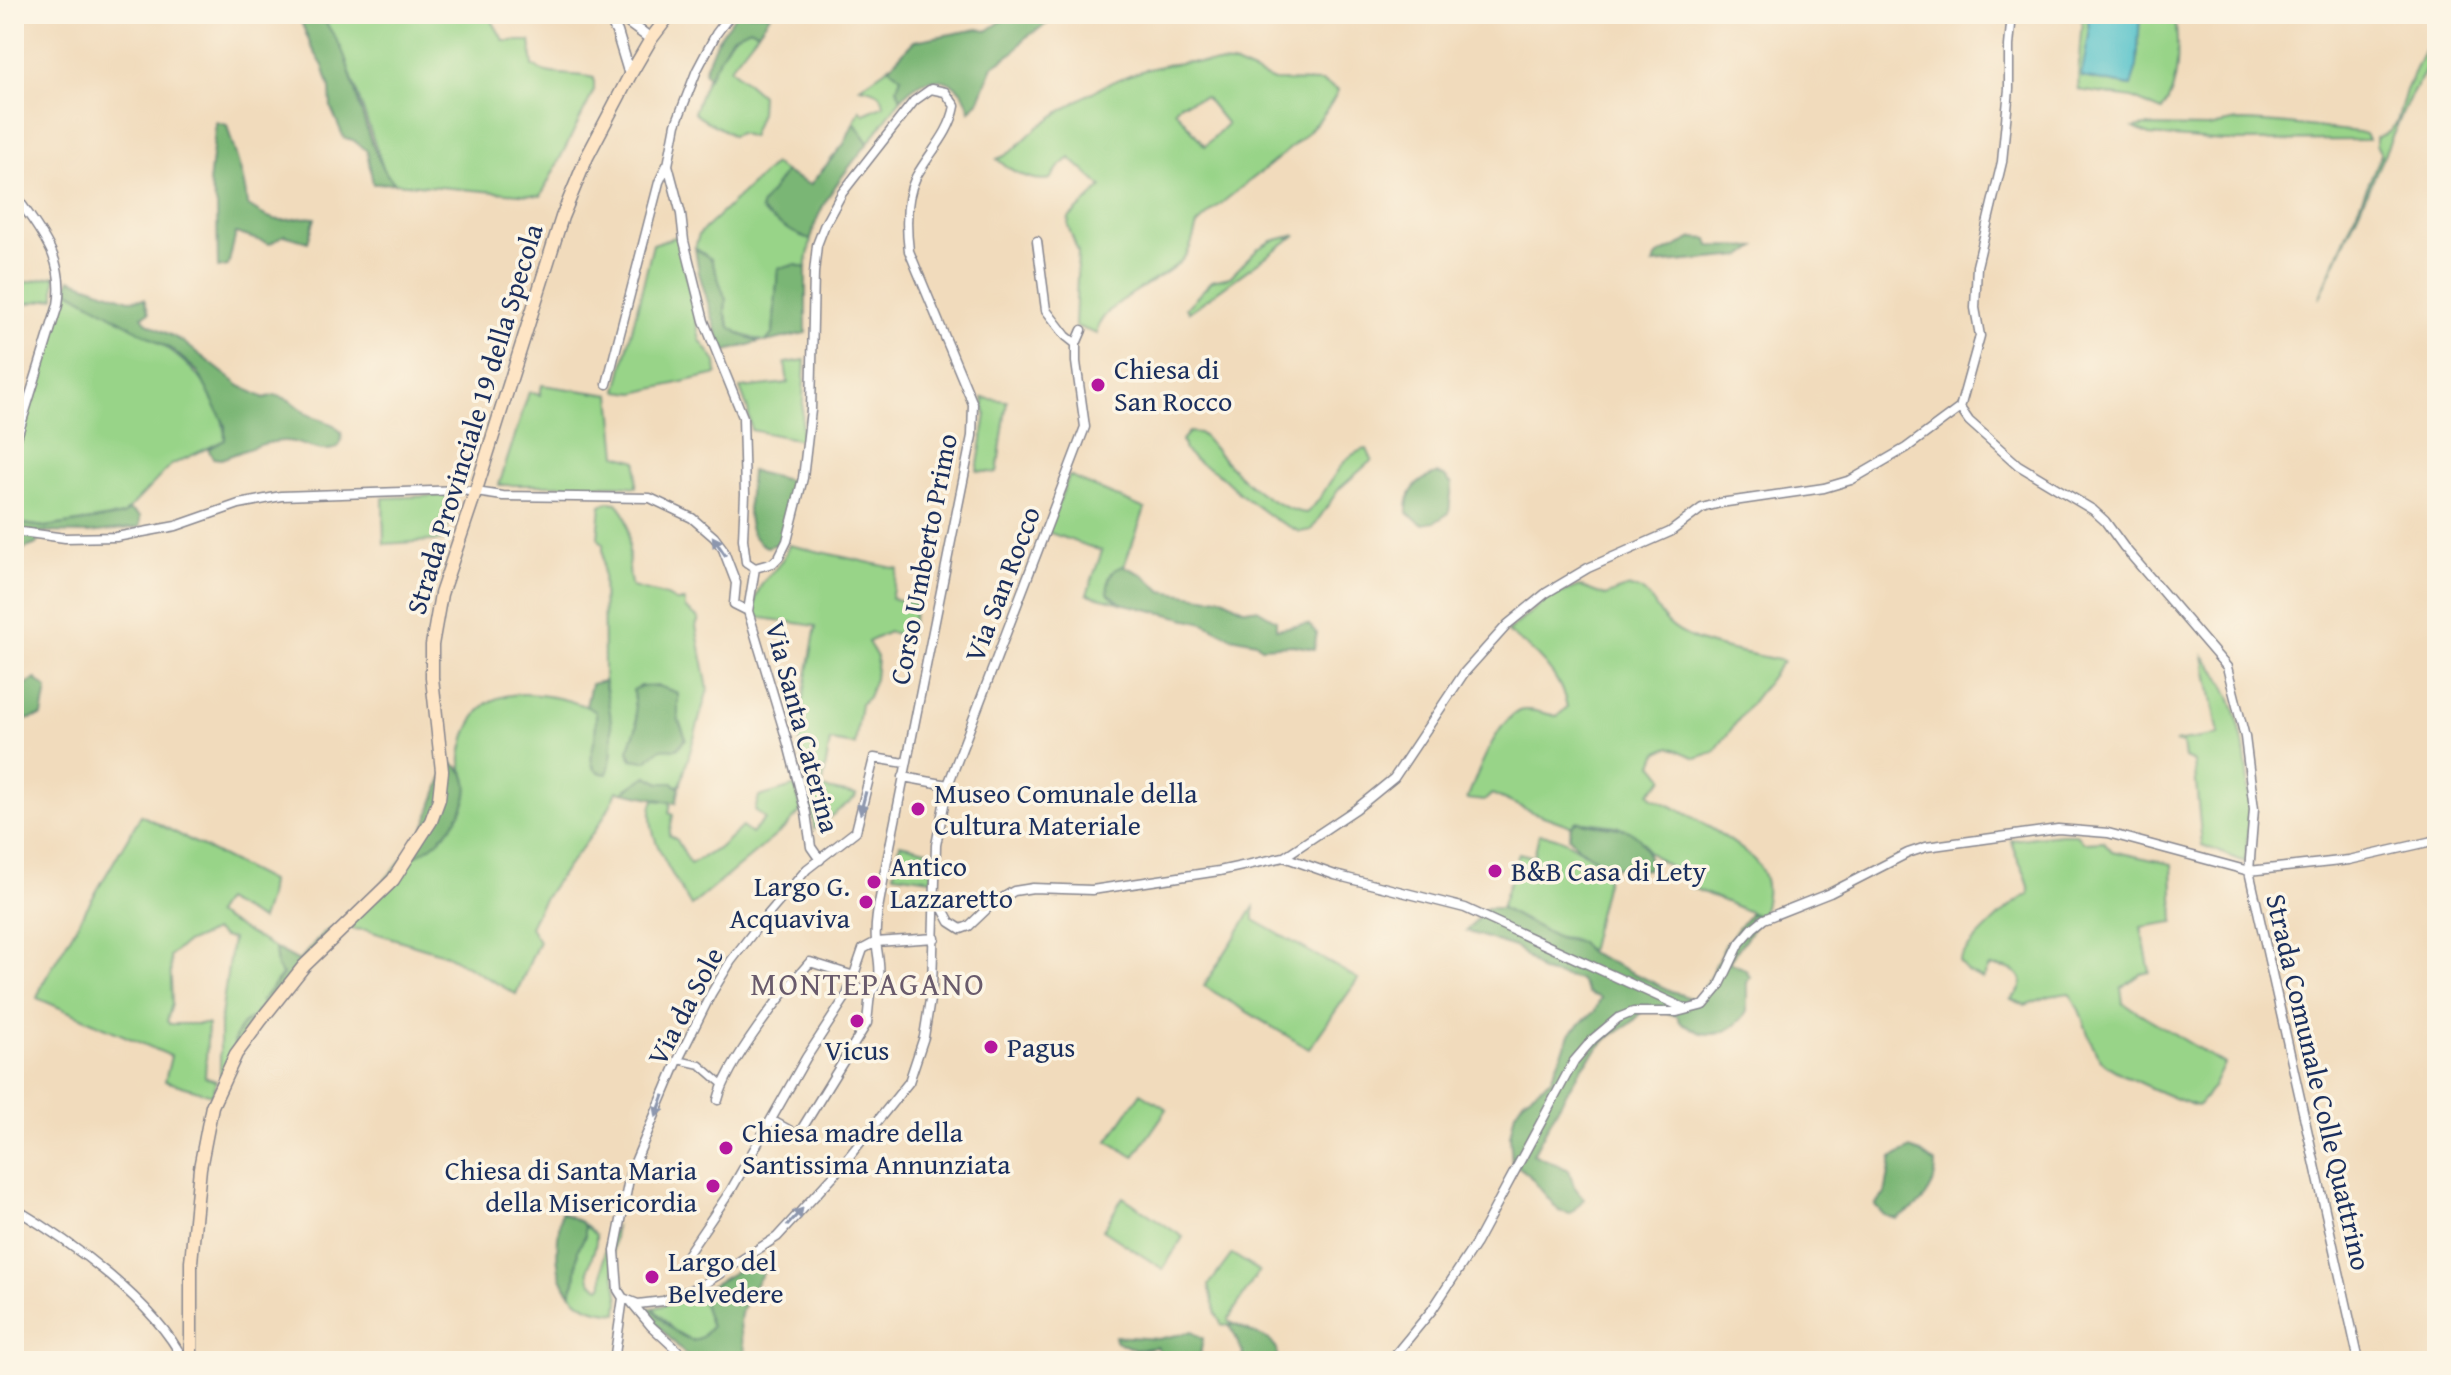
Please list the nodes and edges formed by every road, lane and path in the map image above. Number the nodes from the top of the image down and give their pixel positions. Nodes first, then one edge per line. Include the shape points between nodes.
1 (608, 14) edge
2 (617, 14) edge
3 (670, 14) edge
4 (731, 14) edge
5 (2012, 14) edge
6 (651, 39) junction
7 (630, 75) junction
8 (668, 165) junction
9 (14, 193) edge
10 (1037, 241) dead end
11 (1082, 330) dead end
12 (1076, 344) junction
13 (607, 384) dead end
14 (1960, 408) junction
15 (14, 447) edge
16 (475, 493) junction
17 (14, 531) edge
18 (755, 568) junction
19 (748, 611) junction
20 (905, 763) junction
21 (903, 777) junction
22 (948, 785) junction
23 (2437, 840) edge
24 (1284, 857) junction
25 (820, 860) junction
26 (2249, 871) junction
27 (936, 896) junction
28 (935, 938) junction
29 (876, 942) junction
30 (853, 976) junction
31 (870, 993) junction
32 (1686, 1010) junction
33 (678, 1060) junction
34 (722, 1084) junction
35 (718, 1100) dead end
36 (771, 1120) junction
37 (14, 1208) edge
38 (682, 1266) dead end
39 (628, 1300) junction
40 (184, 1361) edge
41 (191, 1361) edge
42 (614, 1361) edge
43 (689, 1361) edge
44 (1390, 1361) edge
45 (2359, 1361) edge

1 - 7 street
2 - 6 street
3 - 6 main road, Strada Provinciale 19 della Specola
4 - 8 street, Via Santa Caterina via 697,70 676,124
5 - 14 street via 2002,162 1977,266 1980,336
6 - 7 main road, Strada Provinciale 19 della Specola
7 - 16 main road, Strada Provinciale 19 della Specola via 562,217
8 - 13 street via 659,182
8 - 18 street, Via Santa Caterina via 711,345 743,417 743,539 746,562
9 - 15 street via 57,262 61,283
10 - 12 street via 1046,310
11 - 12 street, Via San Rocco
12 - 22 street, Via San Rocco via 1085,427
14 - 24 street via 1851,480 1702,508 1670,532 1546,593 1508,624 1464,673 1394,778
14 - 26 street via 2018,465 2105,521 2227,667 2245,737 2254,809
16 - 17 street via 281,496 116,537
19 -> 16 street via 734,604 736,583 723,549 692,518 671,506 650,498
16 - 41 main road, Strada Provinciale 19 della Specola via 435,619 432,678 442,771 439,799 393,880 304,966 223,1079 200,1168 191,1262
18 - 19 street, Via Santa Caterina
18 - 20 street, Corso Umberto Primo via 779,557 803,478 817,245 842,193 914,101 937,88 950,96 953,118 910,195 909,251 973,404 972,436
19 - 25 street, Via Santa Caterina via 792,756 811,847
20 - 21 street, Corso Umberto Primo
20 -> 25 street, Via da Sole via 874,758 856,831
21 - 22 street
21 - 29 street, Corso Umberto Primo
22 - 27 street, Via San Rocco via 935,850
23 - 26 street via 2349,860
24 - 27 street via 1092,890 1014,891 961,929 950,922
24 - 32 street via 1465,908
25 - 33 street, Via da Sole via 784,894 731,961
26 - 32 street, Strada Comunale Colle Quattrino via 2085,830 1926,847 1764,919 1740,943 1713,997
26 - 45 street, Strada Comunale Colle Quattrino
27 - 28 street, Via San Rocco
28 - 29 street
39 -> 28 street, Via San Rocco via 663,1301 735,1266 777,1237 834,1175 916,1067 932,987
29 - 30 street via 863,949
29 - 31 street, Corso Umberto Primo via 879,975
30 - 31 street via 856,987
30 - 34 street via 810,962
30 - 36 street via 847,995
31 - 36 street, Corso Umberto Primo via 867,1023 798,1135
32 - 44 street via 1633,1012 1618,1018 1574,1061 1476,1243
33 - 34 street via 700,1065
33 -> 39 street, Via da Sole via 630,1174 615,1251 618,1290
34 - 35 street
36 - 38 street
37 - 40 street via 83,1253 163,1327
39 - 42 street
39 - 43 street

